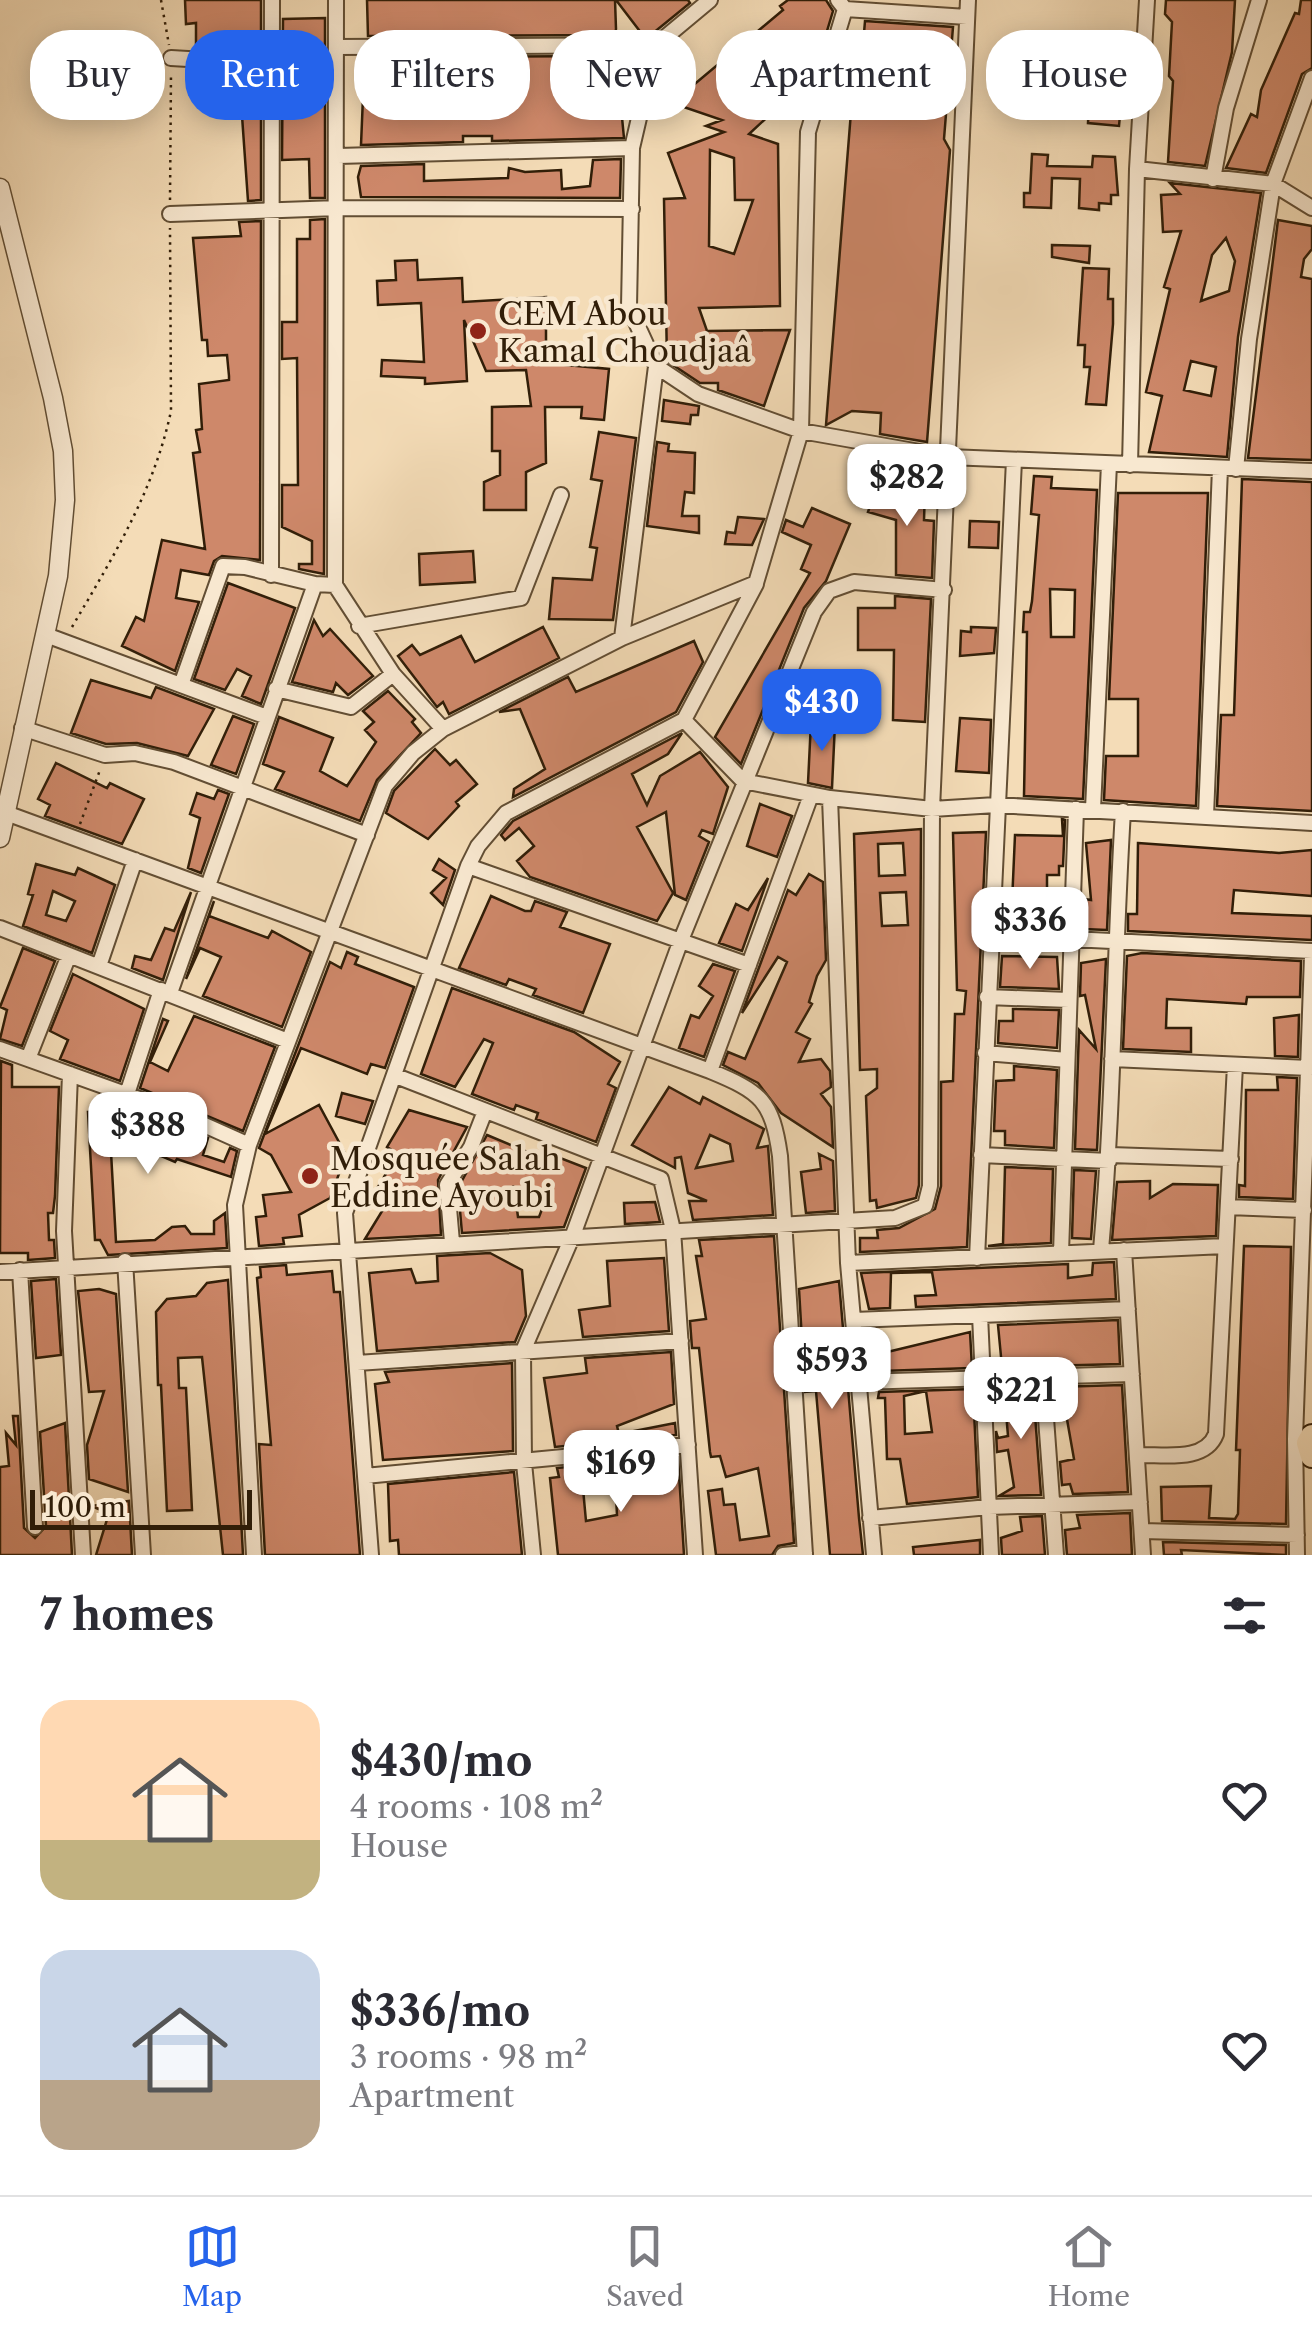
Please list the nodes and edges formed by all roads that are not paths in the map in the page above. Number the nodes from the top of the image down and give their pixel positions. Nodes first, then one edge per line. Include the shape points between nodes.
1 (272, 0) edge
2 (336, 0) edge
3 (710, 0) edge
4 (968, 0) edge
5 (1147, 0) edge
6 (1259, 0) edge
7 (841, 4) edge
8 (967, 17) junction
9 (272, 30) edge
10 (674, 30) edge
11 (550, 46) edge
12 (337, 48) junction
13 (171, 58) road end
14 (185, 59) edge
15 (1312, 78) edge
16 (273, 120) edge
17 (639, 120) edge
18 (632, 148) junction
19 (338, 156) junction
20 (1137, 169) junction
21 (1213, 179) junction
22 (1273, 184) junction
23 (0, 188) edge
24 (338, 208) junction
25 (1312, 208) edge
26 (632, 209) junction
27 (273, 211) junction
28 (170, 214) road end
29 (656, 366) junction
30 (801, 431) junction
31 (948, 457) junction
32 (1014, 460) junction
33 (1110, 464) junction
34 (1130, 464) junction
35 (1228, 468) junction
36 (1312, 471) edge
37 (561, 495) dead end
38 (272, 575) junction
39 (756, 583) junction
40 (315, 584) junction
41 (335, 586) junction
42 (944, 590) junction
43 (358, 626) junction
44 (55, 638) junction
45 (622, 638) junction
46 (392, 674) junction
47 (182, 685) junction
48 (276, 690) junction
49 (267, 717) junction
50 (684, 720) junction
51 (22, 728) junction
52 (444, 729) junction
53 (744, 781) junction
54 (244, 786) junction
55 (811, 795) junction
56 (830, 798) junction
57 (996, 806) junction
58 (1076, 808) junction
59 (932, 809) junction
60 (1093, 809) junction
61 (1124, 811) junction
62 (6, 812) junction
63 (1206, 816) junction
64 (1312, 823) edge
65 (367, 835) junction
66 (0, 838) edge
67 (135, 860) junction
68 (468, 866) junction
69 (209, 887) junction
70 (0, 928) edge
71 (329, 931) junction
72 (990, 935) junction
73 (680, 940) junction
74 (1071, 940) junction
75 (1114, 942) junction
76 (1312, 954) edge
77 (69, 955) junction
78 (749, 965) junction
79 (99, 966) junction
80 (432, 970) junction
81 (165, 992) junction
82 (987, 997) junction
83 (1069, 1000) junction
84 (288, 1040) junction
85 (643, 1048) junction
86 (0, 1049) edge
87 (985, 1053) junction
88 (28, 1059) junction
89 (1112, 1059) junction
90 (1067, 1060) junction
91 (1235, 1065) junction
92 (1309, 1068) junction
93 (710, 1071) junction
94 (70, 1074) junction
95 (396, 1076) junction
96 (127, 1094) junction
97 (485, 1110) junction
98 (248, 1145) junction
99 (981, 1155) junction
100 (600, 1156) junction
101 (1064, 1158) junction
102 (1109, 1158) junction
103 (1231, 1159) junction
104 (1228, 1207) junction
105 (1304, 1210) junction
106 (847, 1220) junction
107 (782, 1223) junction
108 (674, 1230) junction
109 (573, 1235) junction
110 (452, 1242) junction
111 (1226, 1246) junction
112 (348, 1249) junction
113 (1101, 1250) junction
114 (1124, 1250) junction
115 (1061, 1252) junction
116 (236, 1256) junction
117 (976, 1258) junction
118 (125, 1261) junction
119 (848, 1263) junction
120 (66, 1265) junction
121 (20, 1270) junction
122 (0, 1272) edge
123 (1128, 1309) junction
124 (980, 1314) junction
125 (854, 1320) junction
126 (681, 1341) junction
127 (523, 1351) junction
128 (356, 1363) junction
129 (1132, 1374) junction
130 (1043, 1377) junction
131 (982, 1379) junction
132 (859, 1382) junction
133 (1307, 1443) edge
134 (688, 1445) junction
135 (1138, 1455) junction
136 (524, 1463) junction
137 (365, 1476) junction
138 (1140, 1502) junction
139 (1052, 1506) junction
140 (989, 1507) junction
141 (870, 1518) junction
142 (34, 1527) dead end
143 (1142, 1532) junction
144 (1297, 1535) junction
145 (805, 1554) edge
146 (82, 1555) edge
147 (143, 1555) edge
148 (254, 1555) edge
149 (371, 1555) edge
150 (534, 1555) edge
151 (695, 1555) edge
152 (783, 1555) edge
153 (874, 1555) edge
154 (991, 1555) edge
155 (1056, 1555) edge
156 (1144, 1555) edge
157 (1297, 1555) edge

1 - 9 street
2 - 12 street
3 - 10 street
4 - 8 street
5 - 20 street
6 - 21 street via 1226,108
7 - 8 street
7 - 30 street via 808,132
8 - 31 street
11 - 12 street
12 - 19 street
13 - 14 street
15 - 22 street
16 - 27 street
17 - 18 street
18 - 19 street
18 - 26 street
19 - 24 street
20 - 21 street
20 - 34 street
21 - 22 street
22 - 25 street
22 - 35 street
23 - 44 street via 63,450
24 - 26 street
24 - 27 street
24 - 41 street
26 - 29 street via 629,307
27 - 28 street
27 - 38 street
29 - 30 street via 698,394
29 - 45 street
30 - 31 street
30 - 39 street
31 - 32 street
31 - 42 street
32 - 33 street
32 - 57 street
33 - 34 street
33 - 60 street
34 - 35 street
35 - 36 street
35 - 63 street
37 - 43 street via 521,598
38 - 40 street
38 - 47 street via 223,566
39 - 45 street
39 - 50 street
40 - 41 street
40 - 48 street
41 - 43 street
42 - 53 street via 854,582 829,592 814,612
42 - 59 street
43 - 46 street
44 - 47 street
44 - 51 street
45 - 52 street
46 - 48 street via 351,707
46 - 52 street
47 - 49 street
48 - 49 street
49 - 54 street
50 - 53 street
50 - 68 street via 506,814
51 - 54 street via 106,754 154,757
51 - 62 street
52 - 65 street via 397,768
53 - 55 street
53 - 73 street
54 - 65 street
54 - 69 street
55 - 56 street
55 - 78 street
56 - 59 street
56 - 106 street
57 - 58 street
57 - 59 street
57 - 72 street
58 - 60 street
58 - 74 street
59 - 106 street via 929,1199 918,1212 895,1218
60 - 61 street
61 - 63 street
61 - 75 street
62 - 66 street
62 - 67 street
63 - 64 street
65 - 71 street
67 - 69 street
67 - 79 street
68 - 73 street
68 - 80 street
69 - 71 street
69 - 81 street
70 - 77 street
71 - 80 street
71 - 84 street
72 - 74 street
72 - 82 street
73 - 78 street
73 - 85 street
74 - 75 street
74 - 83 street
75 - 76 street
75 - 89 street
76 - 92 street
77 - 79 street
77 - 88 street
78 - 93 street
79 - 81 street
80 - 85 street
80 - 95 street
81 - 84 street
81 - 96 street
82 - 83 street
82 - 87 street
83 - 90 street
84 - 98 street
85 - 93 street
85 - 100 street
86 - 88 street
87 - 90 street
87 - 99 street
88 - 94 street
89 - 91 street
89 - 102 street
90 - 101 street
91 - 92 street
91 - 103 street
92 - 105 street
93 - 107 street via 756,1092 770,1111 780,1156
94 - 96 street
94 - 120 street
95 - 97 street
95 - 112 street via 348,1198
96 - 98 street
97 - 100 street
97 - 110 street via 448,1185
98 - 116 street via 235,1205
99 - 101 street
99 - 117 street
100 - 108 street via 661,1179
100 - 109 street
101 - 102 street
101 - 115 street
102 - 103 street
102 - 113 street
103 - 104 street
104 - 105 street
104 - 111 street
105 - 133 street
106 - 107 street
106 - 119 street
107 - 108 street
107 - 145 street
108 - 109 street
108 - 126 street
109 - 110 street
109 - 127 street
110 - 112 street
111 - 114 street
111 - 135 street via 1212,1443 1190,1454
112 - 116 street
112 - 128 street
113 - 114 street
113 - 115 street
114 - 123 street
115 - 117 street
116 - 118 street
116 - 148 street
117 - 119 street
118 - 120 street
118 - 147 street
119 - 125 street
120 - 121 street
120 - 146 street
121 - 122 street
121 - 142 street
123 - 124 street
123 - 129 street
124 - 125 street
124 - 131 street
125 - 132 street
126 - 127 street
126 - 134 street
127 - 128 street
127 - 136 street
128 - 137 street
129 - 130 street
129 - 135 street
130 - 131 street
130 - 139 street
131 - 132 street
131 - 140 street
132 - 141 street
133 - 144 street
134 - 136 street
134 - 151 street
135 - 138 street
136 - 137 street
136 - 150 street
137 - 149 street
138 - 139 street
138 - 143 street
139 - 140 street
139 - 155 street
140 - 141 street
140 - 154 street
141 - 153 street
143 - 144 street
143 - 156 street
144 - 157 street
145 - 152 street

